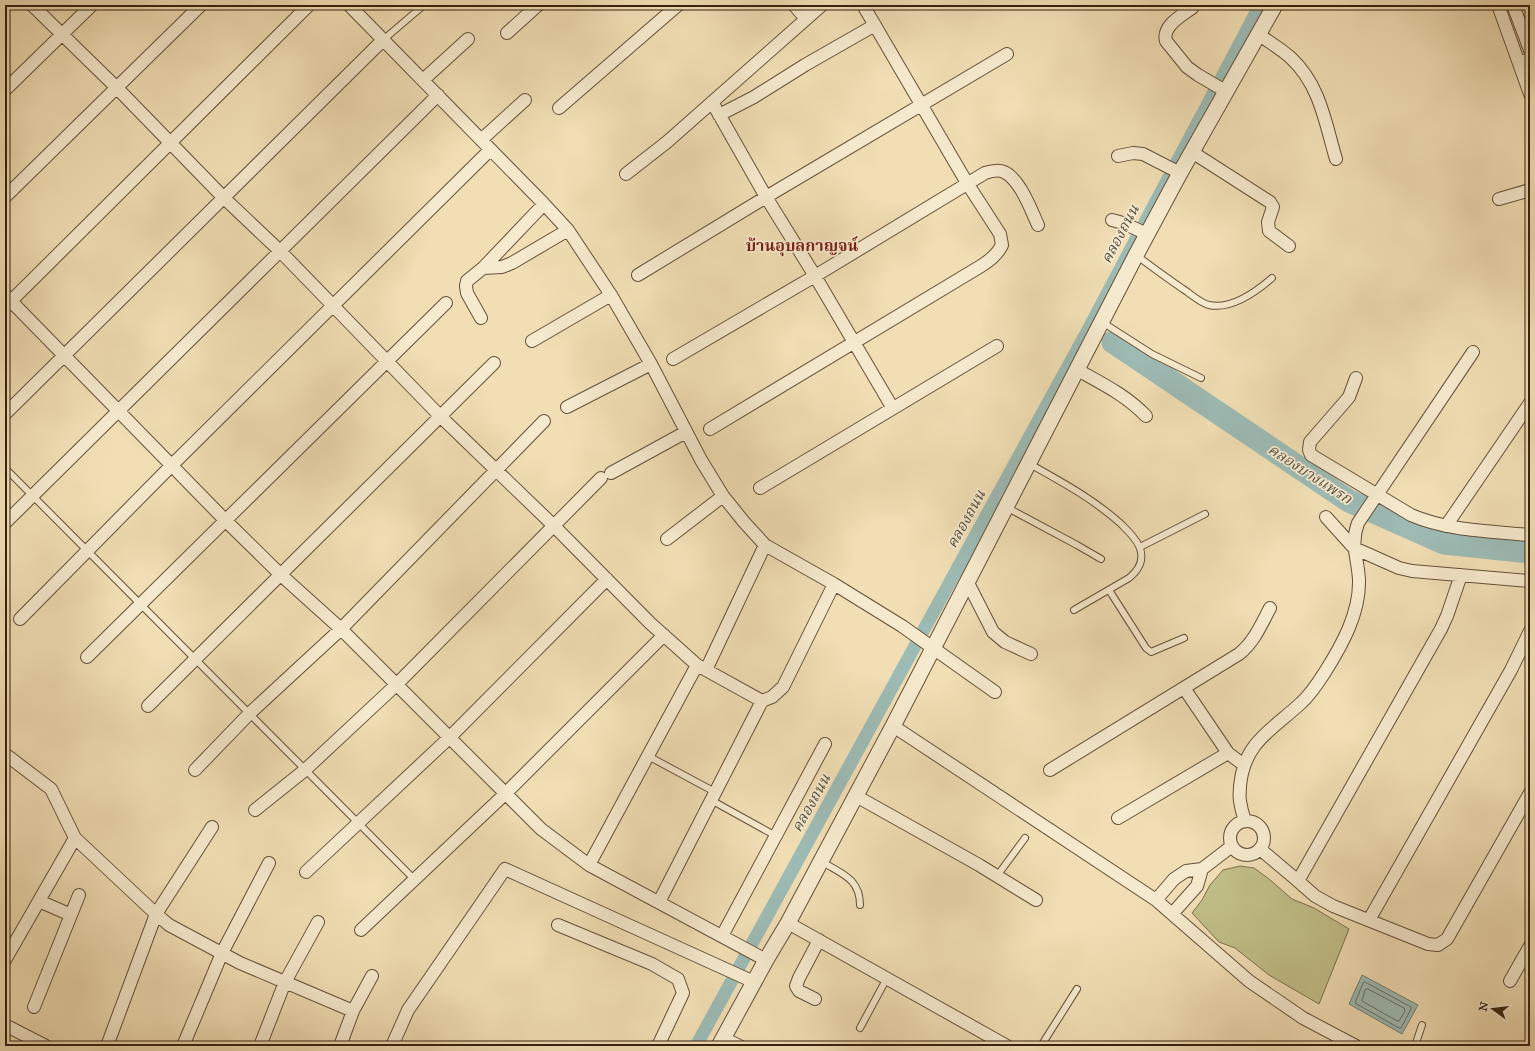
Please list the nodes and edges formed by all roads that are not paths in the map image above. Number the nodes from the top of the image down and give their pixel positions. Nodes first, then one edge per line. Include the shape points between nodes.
1 (32, 5) edge
2 (92, 5) edge
3 (201, 5) edge
4 (309, 5) edge
5 (349, 5) edge
6 (424, 5) edge
7 (538, 5) edge
8 (678, 5) edge
9 (794, 5) edge
10 (822, 5) edge
11 (863, 5) edge
12 (1194, 5) edge
13 (1274, 5) edge
14 (1498, 5) edge
15 (1513, 5) edge
16 (806, 19) junction
17 (875, 25) junction
18 (507, 33) dead end
19 (62, 34) junction
20 (1258, 34) junction
21 (468, 39) dead end
22 (383, 40) junction
23 (1530, 50) edge
24 (1006, 54) dead end
25 (1524, 61) edge
26 (423, 80) junction
27 (117, 88) junction
28 (1222, 89) junction
29 (5, 90) edge
30 (1530, 94) edge
31 (438, 95) junction
32 (525, 100) dead end
33 (712, 102) junction
34 (921, 105) junction
35 (559, 108) dead end
36 (719, 115) junction
37 (481, 140) junction
38 (169, 143) junction
39 (490, 150) junction
40 (1192, 152) junction
41 (1118, 156) dead end
42 (1336, 159) dead end
43 (1177, 171) junction
44 (626, 174) dead end
45 (967, 183) junction
46 (1530, 190) edge
47 (5, 197) edge
48 (766, 197) junction
49 (224, 198) junction
50 (1500, 199) dead end
51 (544, 204) junction
52 (1117, 222) dead end
53 (1038, 225) dead end
54 (568, 230) junction
55 (1144, 233) junction
56 (1289, 246) dead end
57 (280, 251) junction
58 (1136, 255) junction
59 (484, 268) junction
60 (638, 275) dead end
61 (815, 276) junction
62 (1272, 278) dead end
63 (611, 296) junction
64 (7, 301) edge
65 (446, 303) dead end
66 (333, 306) junction
67 (481, 318) dead end
68 (1101, 321) junction
69 (532, 341) dead end
70 (854, 342) junction
71 (997, 346) dead end
72 (1473, 352) dead end
73 (65, 356) junction
74 (673, 359) dead end
75 (386, 362) junction
76 (494, 363) dead end
77 (651, 364) junction
78 (1076, 369) junction
79 (1201, 378) dead end
80 (1356, 378) dead end
81 (1530, 403) edge
82 (567, 407) dead end
83 (892, 407) junction
84 (118, 409) junction
85 (5, 414) edge
86 (440, 416) junction
87 (1146, 416) dead end
88 (544, 421) dead end
89 (710, 429) dead end
90 (686, 432) junction
91 (1028, 463) junction
92 (171, 466) junction
93 (5, 468) edge
94 (495, 471) junction
95 (760, 488) dead end
96 (32, 496) junction
97 (723, 496) junction
98 (1376, 498) junction
99 (1005, 506) junction
100 (1205, 514) dead end
101 (1326, 517) dead end
102 (225, 520) junction
103 (5, 523) edge
104 (554, 526) junction
105 (1446, 526) junction
106 (1530, 535) edge
107 (667, 539) dead end
108 (765, 545) junction
109 (1140, 547) junction
110 (1354, 548) junction
111 (88, 552) junction
112 (1101, 559) dead end
113 (281, 575) junction
114 (1461, 575) junction
115 (607, 579) junction
116 (967, 581) junction
117 (1530, 581) edge
118 (834, 584) junction
119 (1109, 590) junction
120 (140, 604) junction
121 (1270, 608) dead end
122 (1074, 610) dead end
123 (20, 619) dead end
124 (341, 629) junction
125 (1530, 631) edge
126 (664, 635) junction
127 (1184, 638) dead end
128 (929, 644) junction
129 (1031, 654) dead end
130 (87, 657) dead end
131 (196, 660) junction
132 (701, 668) junction
133 (396, 685) junction
134 (1184, 688) junction
135 (994, 692) dead end
136 (762, 701) junction
137 (148, 706) dead end
138 (250, 714) junction
139 (892, 726) junction
140 (449, 738) junction
141 (825, 744) dead end
142 (5, 754) edge
143 (1228, 754) junction
144 (648, 756) junction
145 (1244, 765) junction
146 (195, 770) dead end
147 (305, 770) junction
148 (1050, 770) dead end
149 (1530, 793) edge
150 (505, 794) junction
151 (713, 796) junction
152 (856, 796) junction
153 (255, 810) dead end
154 (1118, 818) dead end
155 (1245, 821) junction
156 (358, 823) junction
157 (212, 826) dead end
158 (776, 836) junction
159 (75, 838) junction
160 (1025, 838) dead end
161 (1232, 846) junction
162 (1260, 849) junction
163 (821, 861) junction
164 (269, 863) dead end
165 (589, 865) junction
166 (1202, 869) junction
167 (306, 872) dead end
168 (997, 876) junction
169 (414, 879) junction
170 (1298, 881) junction
171 (79, 895) dead end
172 (1036, 900) dead end
173 (1156, 900) junction
174 (39, 901) junction
175 (659, 902) junction
176 (860, 905) dead end
177 (156, 914) junction
178 (1172, 914) junction
179 (71, 915) junction
180 (1369, 920) junction
181 (318, 922) dead end
182 (788, 923) junction
183 (558, 926) dead end
184 (361, 930) dead end
185 (725, 937) junction
186 (819, 940) junction
187 (1530, 946) edge
188 (222, 953) junction
189 (762, 958) junction
190 (5, 960) edge
191 (372, 976) dead end
192 (887, 978) junction
193 (1510, 981) dead end
194 (285, 982) junction
195 (753, 982) junction
196 (1077, 989) dead end
197 (815, 999) dead end
198 (34, 1006) dead end
199 (353, 1011) junction
200 (5, 1025) edge
201 (1422, 1025) dead end
202 (860, 1028) dead end
203 (721, 1041) edge
204 (1349, 1045) edge
205 (46, 1046) edge
206 (107, 1046) edge
207 (183, 1046) edge
208 (260, 1046) edge
209 (340, 1046) edge
210 (392, 1046) edge
211 (658, 1046) edge
212 (746, 1046) edge
213 (1007, 1046) edge
214 (1041, 1046) edge
215 (1415, 1046) edge

1 - 19 street
2 - 19 street
3 - 27 street
4 - 38 street
5 - 22 street
6 - 22 lane
7 - 18 street
8 - 35 street
9 - 16 street
10 - 16 street
11 - 17 street
12 - 28 street via 1169,26 1164,36 1187,67
13 - 20 street
14 - 25 street
15 - 23 street
16 - 33 street
17 - 34 street
17 - 36 street
19 - 27 street
19 - 29 street
20 - 28 street
20 - 42 street via 1291,58 1306,75 1316,92
21 - 26 street
22 - 26 street
22 - 49 street
24 - 34 street
25 - 30 street
26 - 31 street
27 - 38 street
27 - 47 street
28 - 40 street
31 - 37 street
31 - 57 street
32 - 37 street
33 - 36 street
33 - 44 street
34 - 45 street
34 - 48 street
36 - 48 street
37 - 39 street
38 - 49 street
38 - 64 street
39 - 51 street
39 - 66 street
40 - 43 street
40 - 56 street via 1270,202 1273,207 1268,222 1269,231
41 - 43 street via 1143,154
43 - 55 street
45 - 53 street via 985,173 995,171 1012,177
45 - 61 street
45 - 70 street via 1000,234 1002,245 999,252 981,266
46 - 50 street
48 - 60 street
48 - 61 street
49 - 57 street
49 - 73 street
51 - 54 street
51 - 59 street
52 - 55 street
54 - 59 street via 512,263 502,267
54 - 63 street
55 - 58 street
57 - 66 street
57 - 84 street
58 - 62 lane via 1208,305 1218,306 1246,297
58 - 68 street
59 - 67 street via 467,281 466,286
61 - 70 street
61 - 74 street
63 - 69 street
63 - 77 street
64 - 73 street
65 - 75 street
66 - 75 street
66 - 92 street
68 - 78 street
68 - 79 lane via 1152,354
70 - 83 street
70 - 89 street
71 - 83 street
72 - 98 street
73 - 84 street
73 - 85 street
75 - 86 street
75 - 102 street
76 - 86 street
77 - 82 street
77 - 90 street
78 - 87 street via 1115,391
78 - 91 street
80 - 98 street via 1349,397 1314,436 1308,450 1311,455
81 - 105 street
83 - 95 street
84 - 92 street
84 - 96 street
86 - 94 street
86 - 113 street
88 - 94 street
90 - 97 street
90 - 104 street via 606,476
91 - 99 street
91 - 109 lane via 1078,491 1111,515 1133,536
92 - 102 street
92 - 111 street
93 - 96 lane
94 - 104 street
94 - 124 street
96 - 103 street
96 - 111 lane
97 - 107 street
97 - 108 street
98 - 105 street via 1411,515
98 - 110 street via 1358,523
99 - 112 lane
99 - 116 street
100 - 109 lane
101 - 110 street
102 - 113 street
102 - 120 street
104 - 115 street
104 - 133 street
105 - 106 street
108 - 118 street
108 - 132 street
109 - 119 lane via 1142,558 1135,573
110 - 114 street via 1406,569
110 - 145 street via 1359,592 1347,631 1312,691 1264,734
111 - 120 lane
111 - 123 street
113 - 124 street
113 - 131 street
114 - 117 street
114 - 170 street via 1441,629
115 - 126 street
115 - 140 street
116 - 128 street
116 - 129 street via 994,632 1005,642
118 - 128 street
118 - 136 street via 783,687 772,697
119 - 122 lane
119 - 127 lane via 1151,652
120 - 130 street
120 - 131 lane
121 - 134 street via 1247,648
124 - 133 street
124 - 138 street
125 - 180 street via 1511,670
126 - 132 street
126 - 150 street
128 - 135 street
128 - 139 street
131 - 137 street
131 - 138 lane
132 - 136 street
132 - 144 street
133 - 140 street
133 - 147 street
134 - 143 street
134 - 148 street
136 - 151 street
138 - 146 street
138 - 147 lane
139 - 152 street
139 - 173 street
140 - 150 street
140 - 156 street
141 - 158 street
142 - 159 street via 51,789
143 - 145 street
143 - 154 street
144 - 151 lane
144 - 165 street
145 - 155 street via 1239,800
147 - 153 street
147 - 156 lane
149 - 180 street via 1447,939 1438,945 1428,944
150 - 165 street via 541,829
150 - 169 street
151 - 158 lane
151 - 175 street
152 - 163 street
152 - 168 street
155 - 161 street via 1239,823 1231,833
155 - 162 street via 1258,825 1262,830 1264,836
156 - 167 street
156 - 169 lane
157 - 177 street
158 - 185 street
159 - 174 street
159 - 177 street
160 - 168 lane
161 - 162 street via 1242,854 1255,853
161 - 166 street
162 - 170 street
163 - 176 lane via 857,886
163 - 182 street
164 - 188 street
165 - 175 street
166 - 173 street via 1186,871 1174,879
166 - 178 street via 1197,886
168 - 172 street
169 - 184 street
170 - 180 street via 1315,896 1333,906
171 - 179 street
173 - 178 street
174 - 179 street
174 - 190 street
175 - 185 street
177 - 188 street via 170,925
177 - 206 street
178 - 204 street via 1249,981 1303,1018
179 - 198 street
181 - 194 street
182 - 186 street
182 - 189 street
183 - 211 street via 652,964 678,979 683,993
185 - 189 street
186 - 192 street
186 - 197 street via 796,986 799,991
187 - 193 street
188 - 194 street
188 - 207 street
189 - 195 street
191 - 199 street
192 - 202 lane
192 - 213 street
194 - 199 street
194 - 208 street
195 - 203 street
195 - 210 street via 505,869 408,1010
196 - 214 lane
199 - 209 street
200 - 205 street
201 - 215 lane
203 - 212 lane

